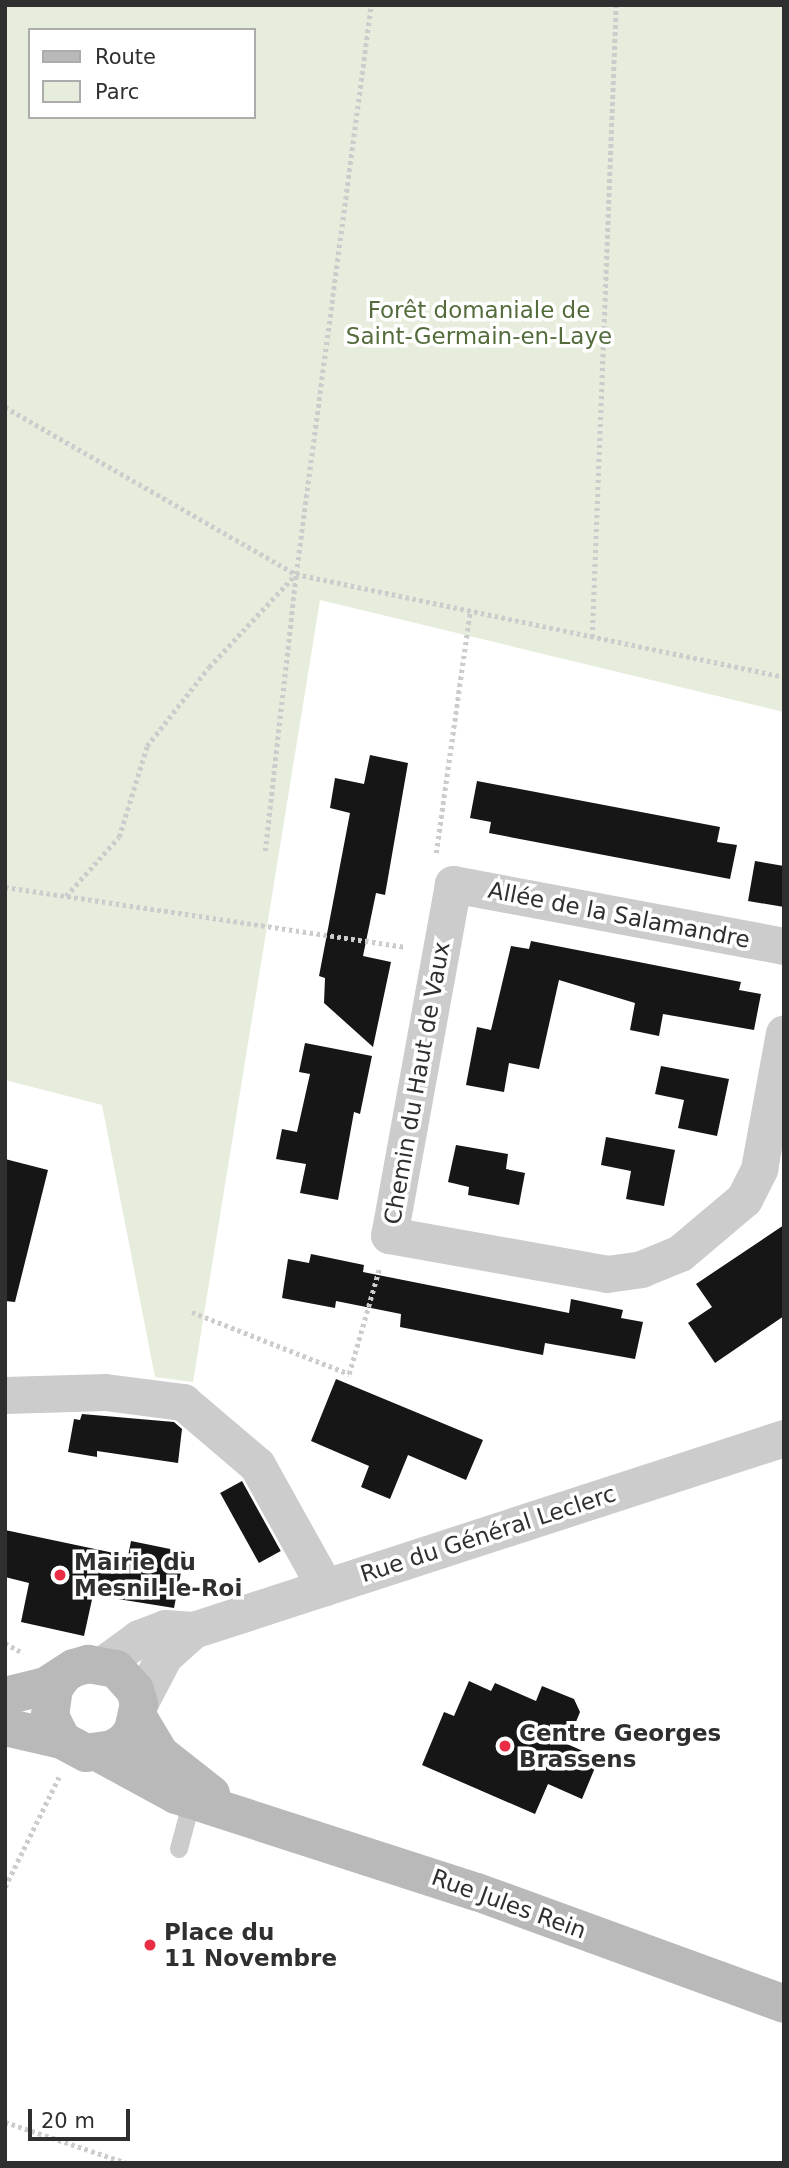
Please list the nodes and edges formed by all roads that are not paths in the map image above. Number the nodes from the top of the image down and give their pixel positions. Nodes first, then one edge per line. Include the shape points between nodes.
1 (453, 884) joint
2 (780, 949) edge
3 (784, 1033) edge
4 (5, 1395) edge
5 (784, 1438) edge
6 (325, 1587) junction
7 (193, 1630) junction
8 (102, 1665) junction
9 (62, 1677) junction
10 (5, 1696) edge
11 (138, 1711) junction
12 (5, 1727) edge
13 (78, 1747) junction
14 (192, 1800) junction
15 (232, 1811) junction
16 (179, 1849) dead end
17 (784, 2004) edge

1 - 2 street, Allée de la Salamandre
1 - 3 street, Chemin du Haut de Vaux via 389,1235 607,1274 641,1269 680,1253 744,1199 759,1168
4 - 6 street via 104,1392 183,1402 257,1465
5 - 6 street, Rue du Général Leclerc
6 - 7 street, Rue du Général Leclerc
7 - 8 street, Rue du Général Leclerc via 165,1628 139,1638
7 - 11 street, Rue du Général Leclerc via 164,1656
8 - 9 main road via 74,1668
8 - 11 main road via 127,1679
9 - 10 main road
9 - 13 main road via 54,1688 50,1709 54,1729
11 - 13 main road via 124,1742
11 - 15 main road, Rue Jules Rein via 160,1754
12 - 13 main road, Rue Jules Rein
13 - 14 main road, Rue Jules Rein via 116,1758 153,1785
14 - 15 main road, Rue Jules Rein
14 - 16 lane
15 - 17 main road, Rue Jules Rein via 477,1892

